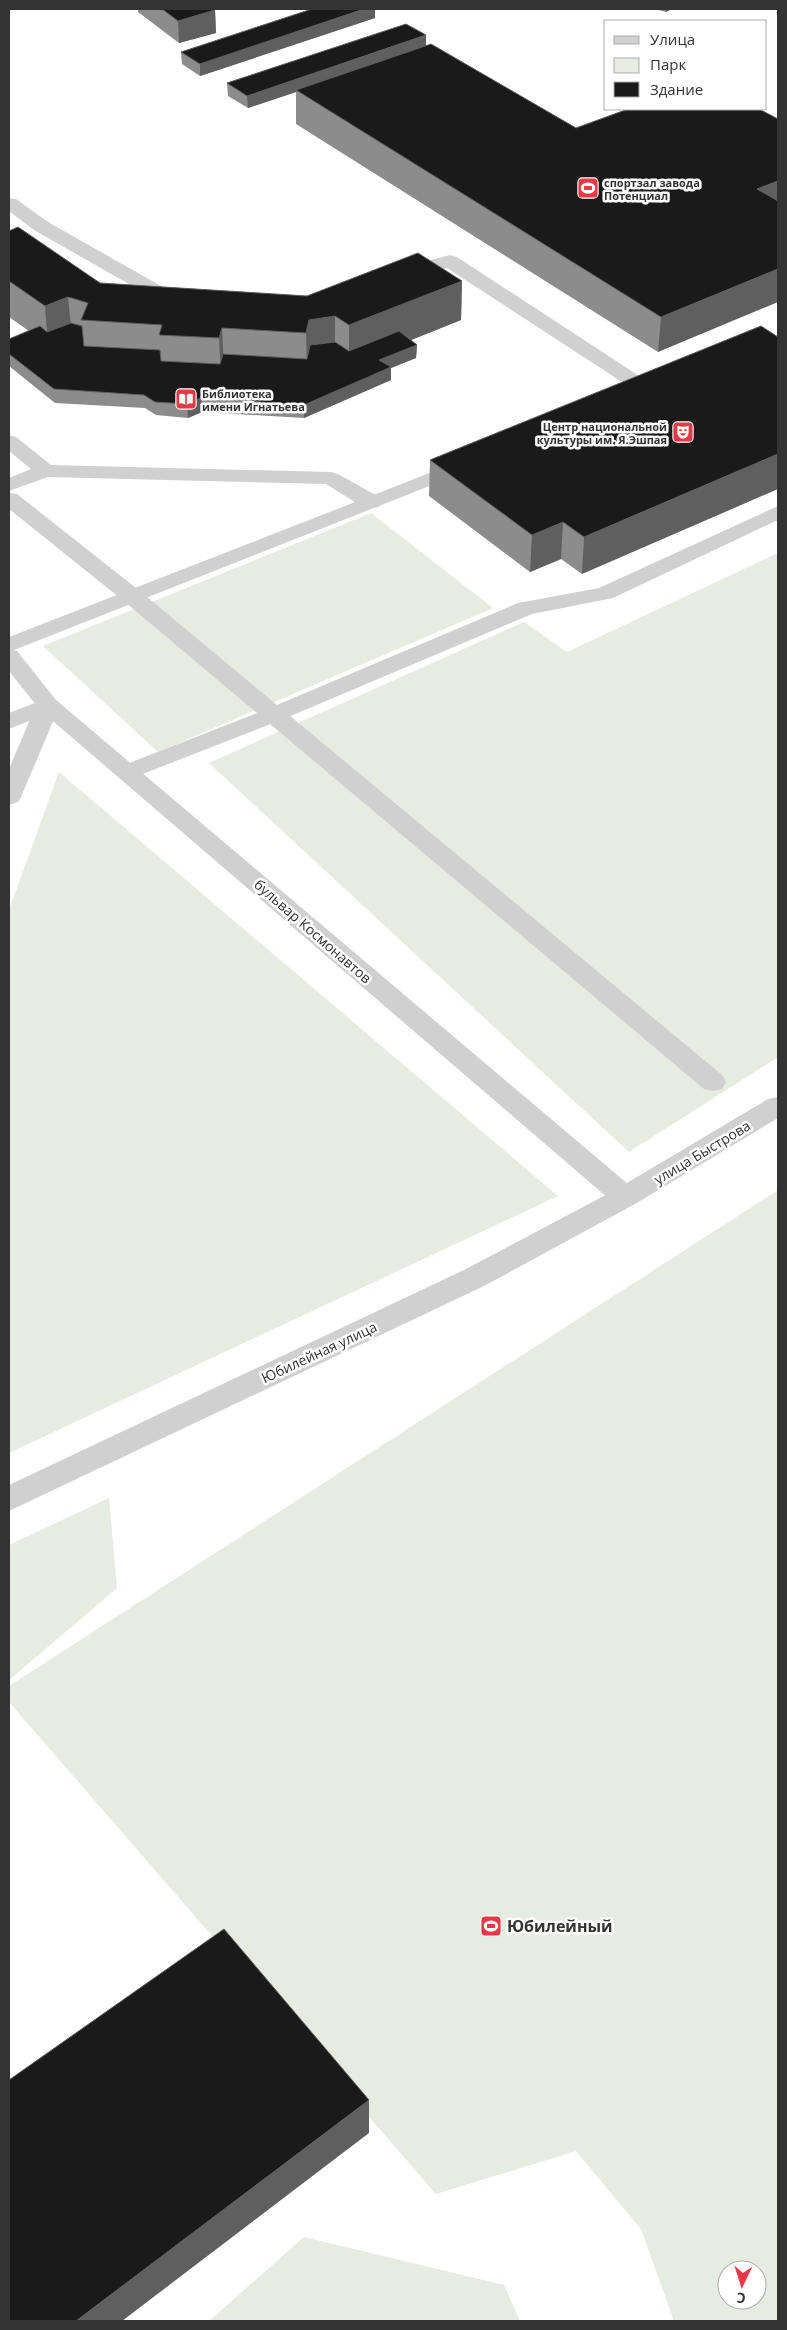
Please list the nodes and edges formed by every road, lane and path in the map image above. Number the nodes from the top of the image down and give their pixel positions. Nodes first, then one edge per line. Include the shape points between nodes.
1 (9, 203) edge
2 (41, 226) junction
3 (17, 235) edge
4 (384, 278) edge
5 (202, 297) edge
6 (625, 404) edge
7 (9, 441) edge
8 (480, 460) edge
9 (46, 471) junction
10 (9, 485) edge
11 (9, 499) edge
12 (371, 502) junction
13 (778, 512) edge
14 (133, 597) junction
15 (9, 645) edge
16 (9, 656) edge
17 (48, 705) junction
18 (273, 716) junction
19 (9, 722) edge
20 (127, 772) junction
21 (9, 797) edge
22 (713, 1082) dead end
23 (778, 1106) edge
24 (625, 1197) junction
25 (9, 1499) edge

1 - 2 street
2 - 3 street
2 - 5 street via 164,296
4 - 6 street via 450,260 661,390
7 - 9 street
8 - 12 street
9 - 10 street
9 - 12 street via 331,478
11 - 14 street
12 - 14 street
13 - 18 street via 605,593 526,608
14 - 15 street
14 - 18 street
16 - 17 street, бульвар Космонавтов
17 - 19 street
17 - 20 street, бульвар Космонавтов
17 - 21 street
18 - 20 street
18 - 22 street
20 - 24 street, бульвар Космонавтов
23 - 24 street, улица Быстрова
24 - 25 street, Юбилейная улица via 474,1278

